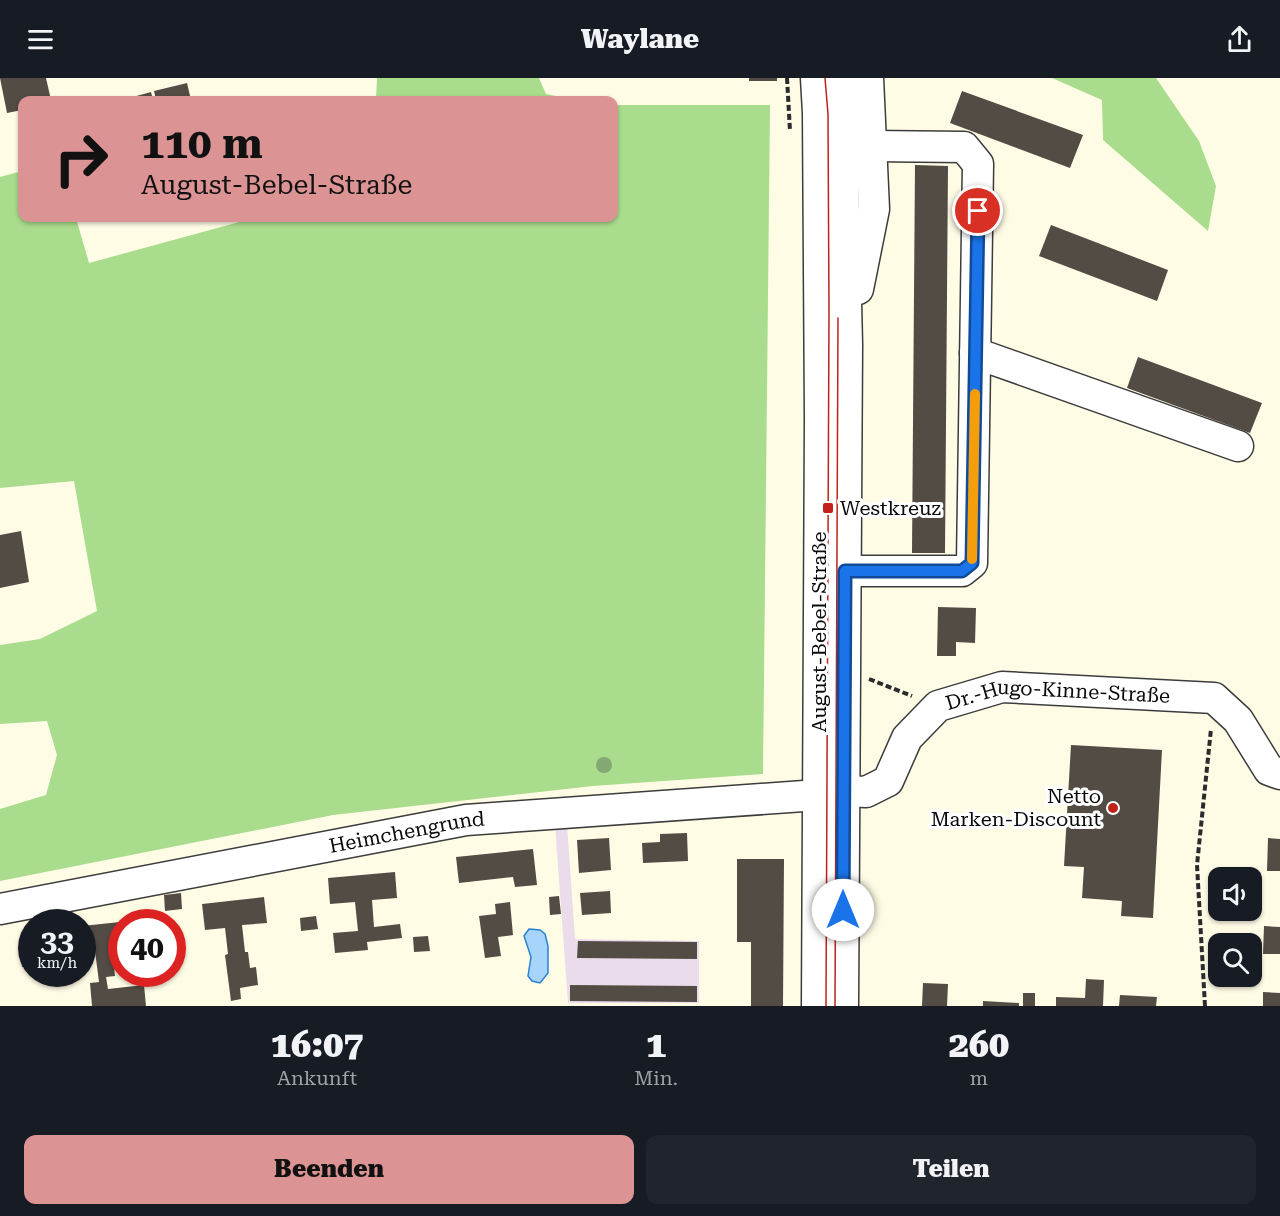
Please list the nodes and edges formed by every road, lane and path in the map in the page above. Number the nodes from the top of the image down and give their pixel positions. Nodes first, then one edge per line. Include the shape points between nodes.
1 (816, 78) edge
2 (841, 78) edge
3 (868, 78) edge
4 (871, 146) junction
5 (847, 345) junction
6 (975, 353) junction
7 (1238, 446) dead end
8 (845, 571) junction
9 (866, 678) dead end
10 (1214, 698) junction
11 (938, 706) junction
12 (1280, 774) edge
13 (831, 793) junction
14 (0, 909) edge
15 (817, 1006) edge
16 (843, 1006) edge
17 (1205, 1006) edge

1 - 13 street, August-Bebel-Straße via 819,396
2 - 5 street, August-Bebel-Straße
3 - 4 street
4 - 5 street via 874,210
4 - 6 street, August-Bebel-Straße via 964,147 978,164
5 - 8 street, August-Bebel-Straße
6 - 7 street
6 - 8 street, August-Bebel-Straße via 972,563 962,571
8 - 13 street, August-Bebel-Straße
9 - 11 path
10 - 11 street, Dr.-Hugo-Kinne-Straße via 1002,687
10 - 12 street via 1238,720 1269,770
10 - 17 path via 1197,865
11 - 13 street, Dr.-Hugo-Kinne-Straße via 907,738 888,781 866,792
13 - 14 street, Heimchengrund via 466,820
13 - 15 street, August-Bebel-Straße
13 - 16 street, August-Bebel-Straße

